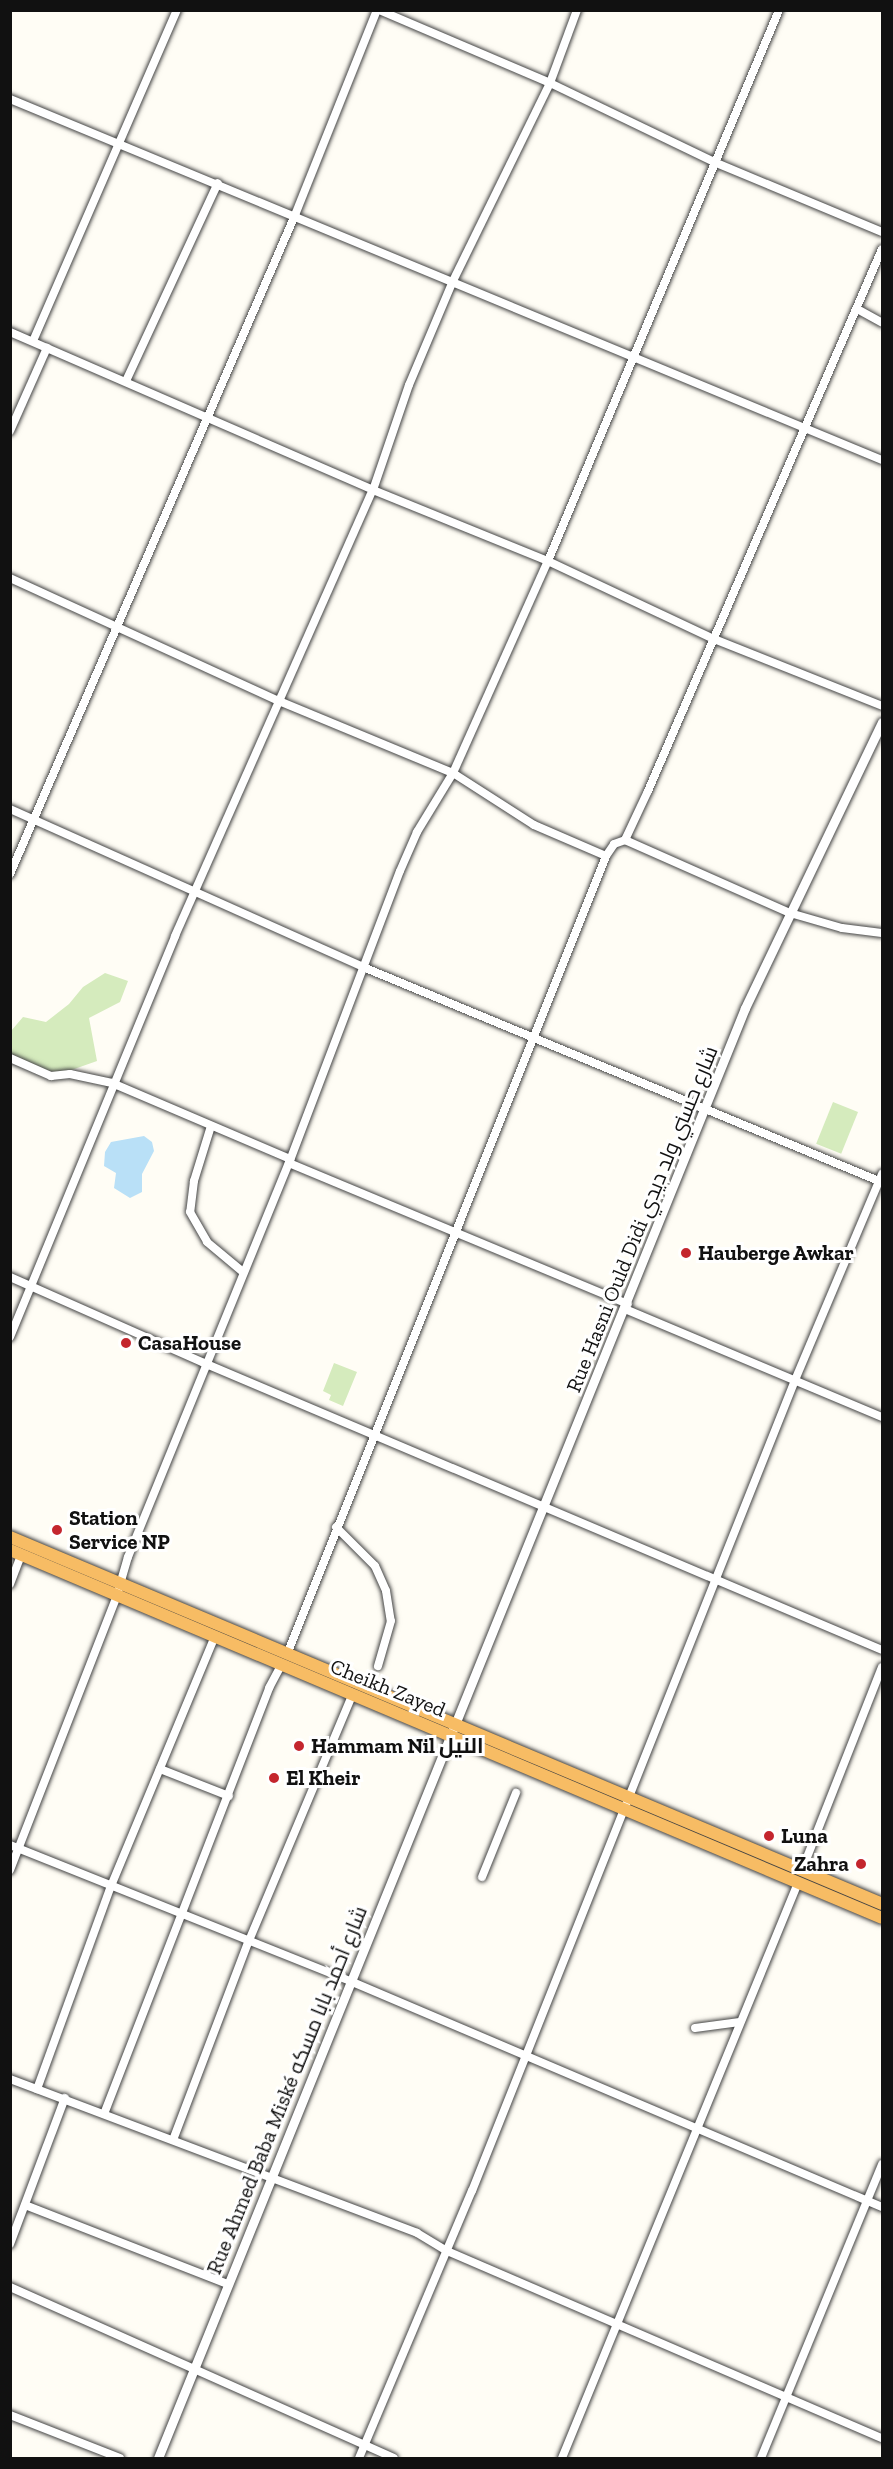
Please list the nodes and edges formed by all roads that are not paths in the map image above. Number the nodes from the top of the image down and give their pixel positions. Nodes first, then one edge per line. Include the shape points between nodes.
1 (177, 10) edge
2 (378, 10) edge
3 (577, 10) edge
4 (779, 10) edge
5 (550, 83) junction
6 (10, 99) edge
7 (121, 142) junction
8 (714, 162) junction
9 (218, 183) junction
10 (295, 215) junction
11 (882, 232) edge
12 (882, 249) edge
13 (452, 283) junction
14 (859, 310) junction
15 (882, 323) edge
16 (10, 332) edge
17 (33, 341) junction
18 (48, 348) junction
19 (634, 356) junction
20 (126, 381) junction
21 (208, 416) junction
22 (807, 428) junction
23 (10, 431) edge
24 (882, 460) edge
25 (373, 490) junction
26 (548, 561) junction
27 (10, 578) edge
28 (117, 624) junction
29 (714, 639) junction
30 (279, 701) junction
31 (882, 706) edge
32 (882, 722) edge
33 (453, 773) junction
34 (10, 810) edge
35 (35, 821) junction
36 (625, 840) junction
37 (606, 856) junction
38 (10, 874) edge
39 (195, 892) junction
40 (790, 914) junction
41 (882, 933) edge
42 (363, 967) junction
43 (532, 1038) junction
44 (10, 1058) edge
45 (112, 1083) junction
46 (706, 1110) junction
47 (211, 1126) junction
48 (290, 1161) junction
49 (881, 1178) edge
50 (454, 1233) junction
51 (243, 1272) junction
52 (10, 1277) edge
53 (30, 1286) junction
54 (627, 1306) junction
55 (10, 1337) edge
56 (204, 1363) junction
57 (795, 1380) junction
58 (882, 1417) edge
59 (372, 1435) junction
60 (546, 1508) junction
61 (336, 1527) junction
62 (10, 1537) edge
63 (16, 1553) edge
64 (716, 1580) junction
65 (119, 1582) junction
66 (10, 1584) edge
67 (116, 1598) junction
68 (214, 1639) junction
69 (882, 1650) edge
70 (288, 1652) junction
71 (281, 1665) junction
72 (378, 1666) dead end
73 (882, 1667) edge
74 (352, 1695) junction
75 (455, 1723) junction
76 (449, 1735) junction
77 (160, 1769) junction
78 (516, 1793) dead end
79 (229, 1796) junction
80 (626, 1796) junction
81 (621, 1808) junction
82 (10, 1845) edge
83 (19, 1848) junction
84 (10, 1870) edge
85 (802, 1870) junction
86 (482, 1877) dead end
87 (798, 1883) junction
88 (111, 1886) junction
89 (882, 1904) edge
90 (181, 1916) junction
91 (882, 1918) edge
92 (248, 1942) junction
93 (350, 1981) junction
94 (740, 2022) junction
95 (695, 2028) dead end
96 (524, 2054) junction
97 (10, 2079) edge
98 (37, 2089) junction
99 (65, 2098) junction
100 (104, 2114) junction
101 (695, 2128) junction
102 (173, 2140) junction
103 (882, 2164) edge
104 (272, 2175) junction
105 (867, 2200) junction
106 (25, 2205) junction
107 (882, 2207) edge
108 (10, 2244) edge
109 (447, 2251) junction
110 (228, 2284) junction
111 (10, 2287) edge
112 (616, 2324) junction
113 (193, 2371) junction
114 (786, 2396) junction
115 (10, 2415) edge
116 (882, 2438) edge
117 (364, 2445) junction
118 (120, 2458) edge
119 (158, 2458) edge
120 (359, 2458) edge
121 (394, 2458) edge
122 (562, 2458) edge
123 (760, 2458) edge

1 - 7 street
2 - 5 street
2 - 10 street
3 - 5 street
4 - 8 street
5 - 8 street
5 - 13 street
6 - 7 street
7 - 9 street
7 - 17 street
8 - 11 street
8 - 19 street
9 - 10 street
9 - 20 street
10 - 13 street
10 - 21 street
12 - 14 street
13 - 19 street
13 - 25 street via 409,385
14 - 15 street
14 - 22 street
16 - 17 street
17 - 18 street
18 - 20 street
18 - 23 street
19 - 22 street
19 - 26 street
20 - 21 street
21 - 25 street
21 - 28 street
22 - 24 street
22 - 29 street
25 - 26 street
25 - 30 street
26 - 29 street
26 - 33 street
27 - 28 street
28 - 30 street
28 - 35 street
29 - 31 street
29 - 36 street
30 - 33 street
30 - 39 street
32 - 40 street, Rue Hasni Ould Didi شارع حسني ولد ديدي
33 - 37 street via 534,825
33 - 42 street via 417,832
34 - 35 street
35 - 38 street
35 - 39 street
36 - 37 street via 614,844
36 - 40 street
37 - 43 street
39 - 42 street
39 - 45 street
40 - 41 street via 842,928
40 - 46 street, Rue Hasni Ould Didi شارع حسني ولد ديدي via 744,1008
42 - 43 street
42 - 48 street
43 - 46 street
43 - 50 street
44 - 45 street via 51,1076 70,1074
45 - 47 street
45 - 53 street
46 - 49 street
46 - 54 street, Rue Hasni Ould Didi شارع حسني ولد ديدي
47 - 48 street
47 - 51 street via 194,1181 190,1212 207,1242
48 - 50 street
48 - 51 street
49 - 57 street
50 - 54 street
50 - 59 street
51 - 56 street
52 - 53 street
53 - 55 street
53 - 56 street
54 - 57 street
54 - 60 street, Rue Hasni Ould Didi شارع حسني ولد ديدي
56 - 59 street
56 - 65 street
57 - 58 street
57 - 64 street
59 - 60 street
59 - 61 street
60 - 64 street
60 - 75 street, Rue Hasni Ould Didi شارع حسني ولد ديدي
61 - 70 street
61 - 72 street via 375,1566 386,1591 391,1621
62 - 65 highway, Cheikh Zayed
63 - 66 street
63 - 67 highway, Cheikh Zayed
64 - 69 street
64 - 80 street
65 - 67 street
65 - 70 highway, Cheikh Zayed
67 - 68 highway, Cheikh Zayed
67 - 83 street
68 - 71 highway, Cheikh Zayed
68 - 77 street
70 - 75 highway, Cheikh Zayed
71 - 74 highway, Cheikh Zayed
71 - 79 street
73 - 85 street
74 - 76 highway, Cheikh Zayed
74 - 92 street
75 - 76 street, Rue Hasni Ould Didi شارع حسني ولد ديدي
75 - 80 highway, Cheikh Zayed
76 - 81 highway, Cheikh Zayed
76 - 93 street, Rue Ahmed Baba Miské شارع أحمد بابا مسكه
77 - 79 street
77 - 88 street
78 - 86 street
79 - 90 street
80 - 81 street
80 - 85 highway, Cheikh Zayed
81 - 87 highway, Cheikh Zayed
81 - 96 street
82 - 83 street
83 - 84 street
83 - 88 street
85 - 89 highway, Cheikh Zayed
87 - 91 highway, Cheikh Zayed
87 - 94 street
88 - 90 street
88 - 98 street
90 - 92 street
90 - 100 street
92 - 93 street
92 - 102 street
93 - 96 street
93 - 104 street, Rue Ahmed Baba Miské شارع أحمد بابا مسكه
94 - 95 street
94 - 101 street
96 - 101 street
96 - 109 street
97 - 98 street
98 - 99 street
99 - 100 street
99 - 106 street
100 - 102 street
101 - 105 street
101 - 112 street
102 - 104 street
103 - 105 street
104 - 109 street via 417,2233
104 - 110 street, Rue Ahmed Baba Miské شارع أحمد بابا مسكه
105 - 107 street
105 - 114 street
106 - 108 street
106 - 110 street
109 - 112 street
109 - 117 street
110 - 113 street, Rue Ahmed Baba Miské شارع أحمد بابا مسكه
111 - 113 street
112 - 114 street
112 - 122 street
113 - 117 street
113 - 119 street, Rue Ahmed Baba Miské شارع أحمد بابا مسكه
114 - 116 street
114 - 123 street
115 - 118 street
117 - 120 street
117 - 121 street

